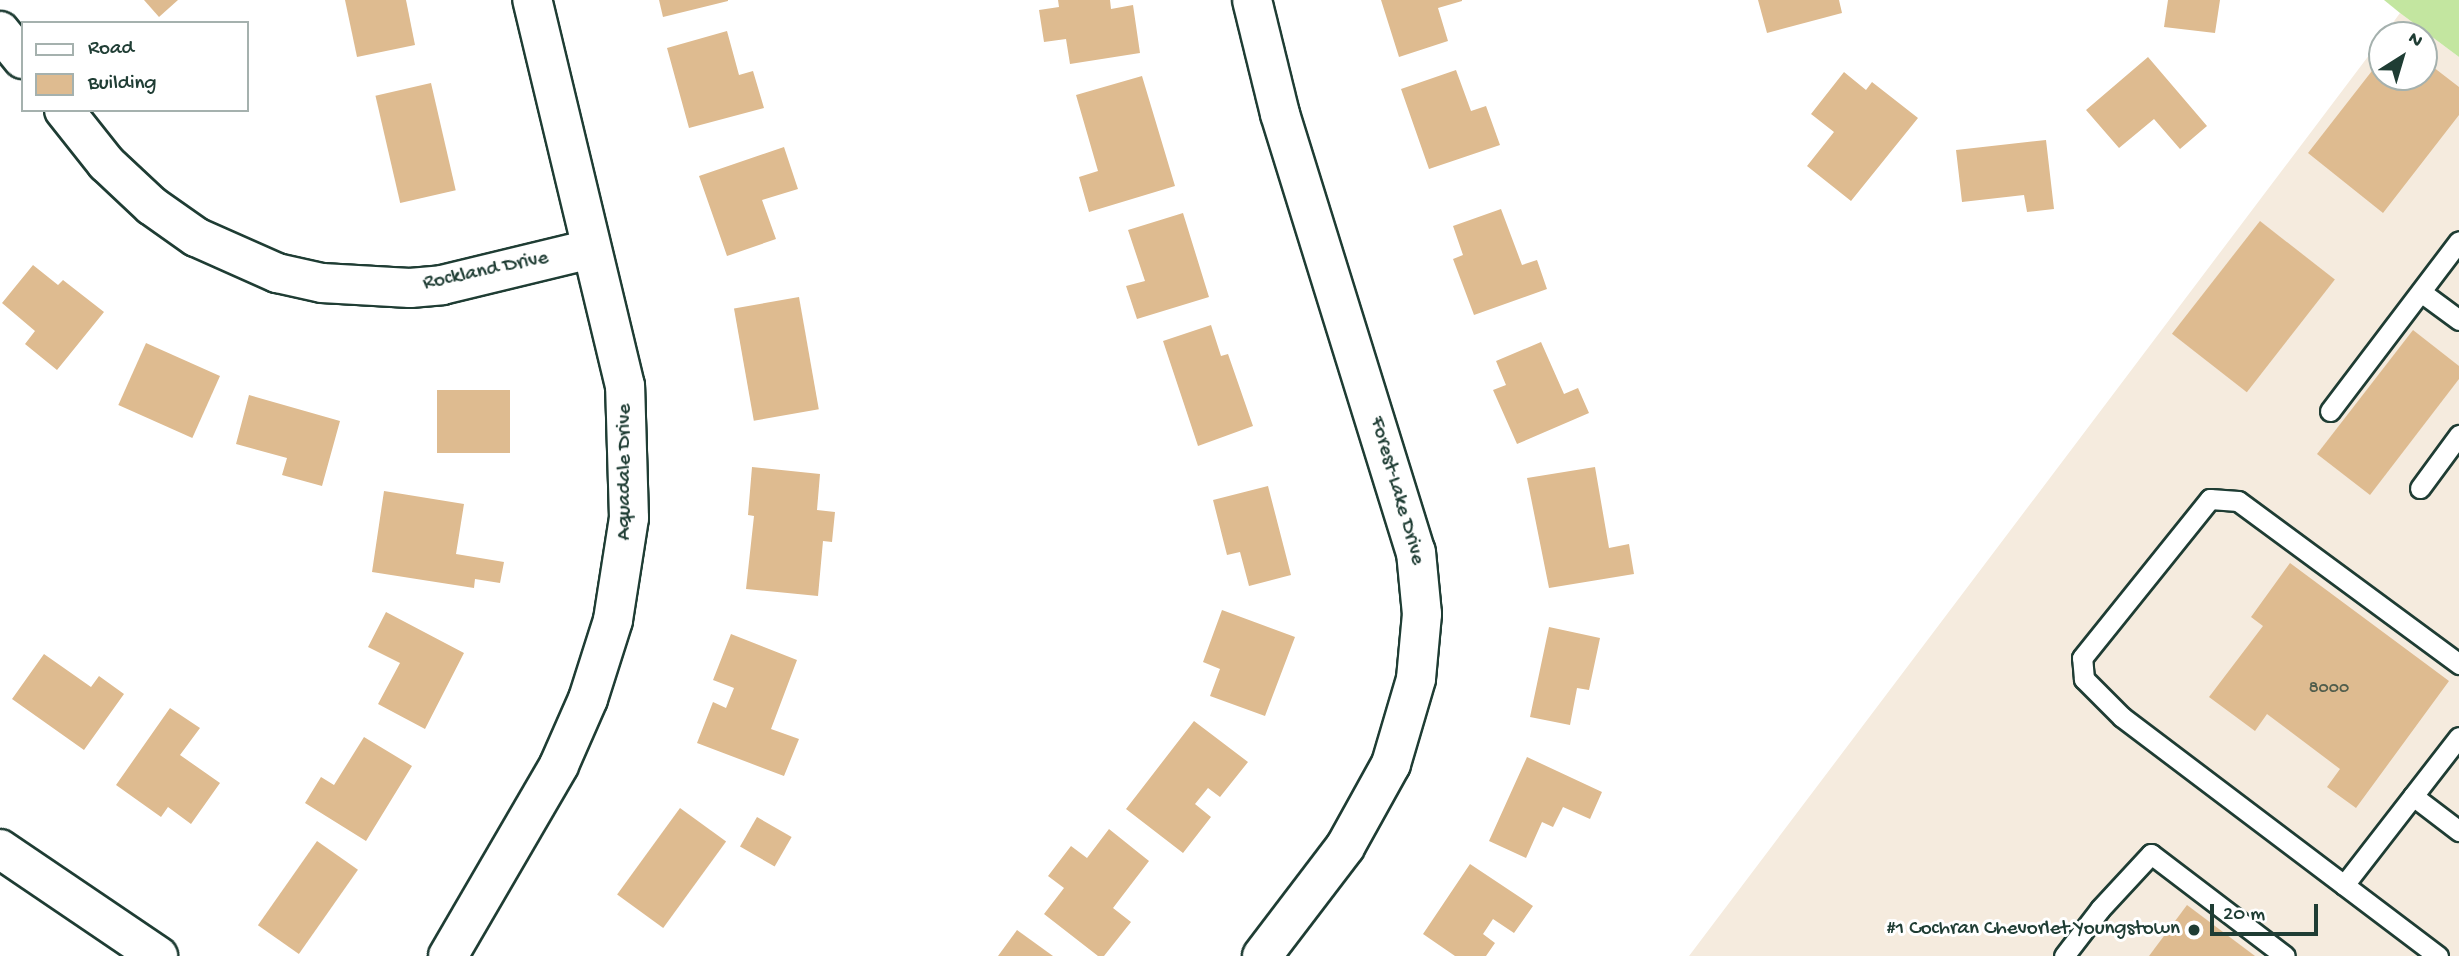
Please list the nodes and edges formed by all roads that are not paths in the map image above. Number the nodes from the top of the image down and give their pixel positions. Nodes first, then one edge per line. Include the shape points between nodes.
1 (532, 0) edge
2 (1252, 0) edge
3 (0, 31) edge
4 (21, 57) edge
5 (66, 112) edge
6 (2459, 241) edge
7 (591, 249) junction
8 (2421, 292) junction
9 (2459, 320) edge
10 (2330, 411) dead end
11 (2459, 435) edge
12 (2420, 488) dead end
13 (2459, 664) edge
14 (2459, 737) edge
15 (2413, 796) junction
16 (2459, 831) edge
17 (0, 849) edge
18 (2344, 885) junction
19 (158, 956) edge
20 (448, 956) edge
21 (1262, 956) edge
22 (2064, 956) edge
23 (2285, 956) edge
24 (2438, 956) edge

1 - 7 street, Aquadale Drive
2 - 21 street, Forest-Lake Drive via 1280,114 1416,552 1422,614 1416,679 1391,764 1345,847
3 - 4 street
5 - 7 street, Rockland Drive via 106,163 152,206 196,237 277,273 322,284 410,288 442,285
6 - 8 lane
7 - 20 street, Aquadale Drive via 625,387 630,492 623,571 588,699 559,765
8 - 9 lane
8 - 10 lane
11 - 12 lane
13 - 18 lane via 2238,501 2210,499 2082,658 2084,679 2122,717
14 - 15 lane
15 - 16 lane
15 - 18 lane
17 - 19 street
18 - 24 lane
22 - 23 lane via 2151,855

